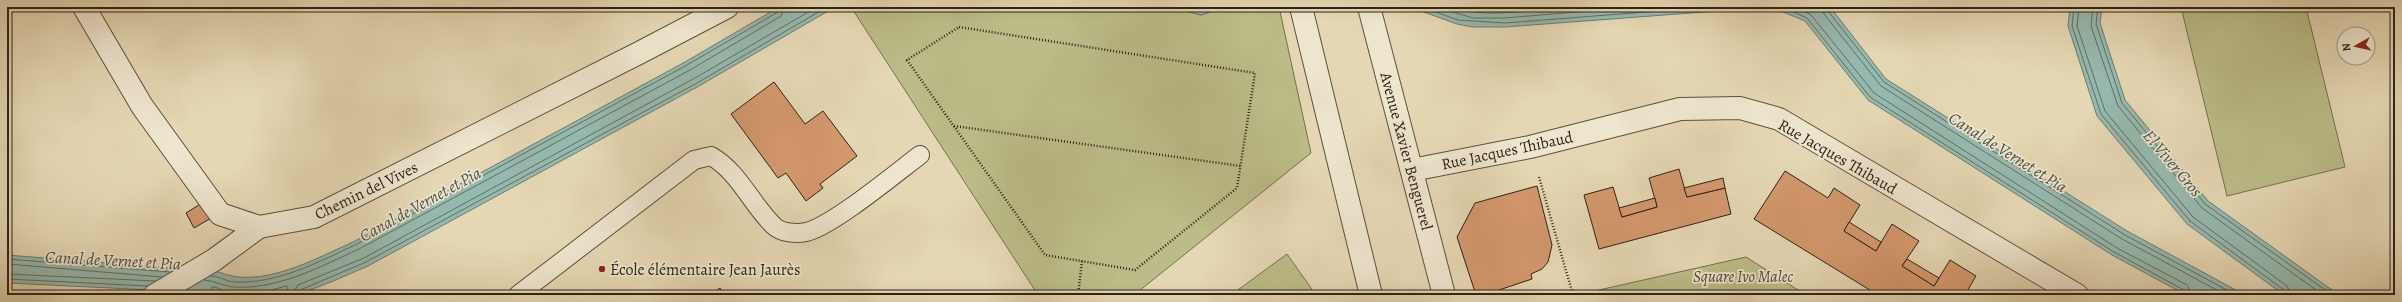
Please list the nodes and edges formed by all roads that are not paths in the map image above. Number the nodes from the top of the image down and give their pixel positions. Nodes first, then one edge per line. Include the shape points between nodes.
1 (84, 7) edge
2 (727, 7) edge
3 (1301, 7) edge
4 (1368, 7) edge
5 (920, 155) dead end
6 (1412, 170) junction
7 (259, 227) junction
8 (155, 295) edge
9 (518, 295) edge
10 (1371, 295) edge
11 (1444, 295) edge
12 (2077, 295) edge

1 - 7 street, Chemin del Vives via 142,106 220,214
2 - 7 street, Chemin del Vives via 314,216
3 - 10 street
4 - 6 street, Avenue Xavier Benguerel
5 - 9 lane via 834,219 807,232 790,232 775,227 725,165 711,156 694,160
6 - 11 street, Avenue Xavier Benguerel
6 - 12 street, Rue Jacques Thibaud via 1530,147 1680,109 1740,108 1778,120
7 - 8 street via 214,260

